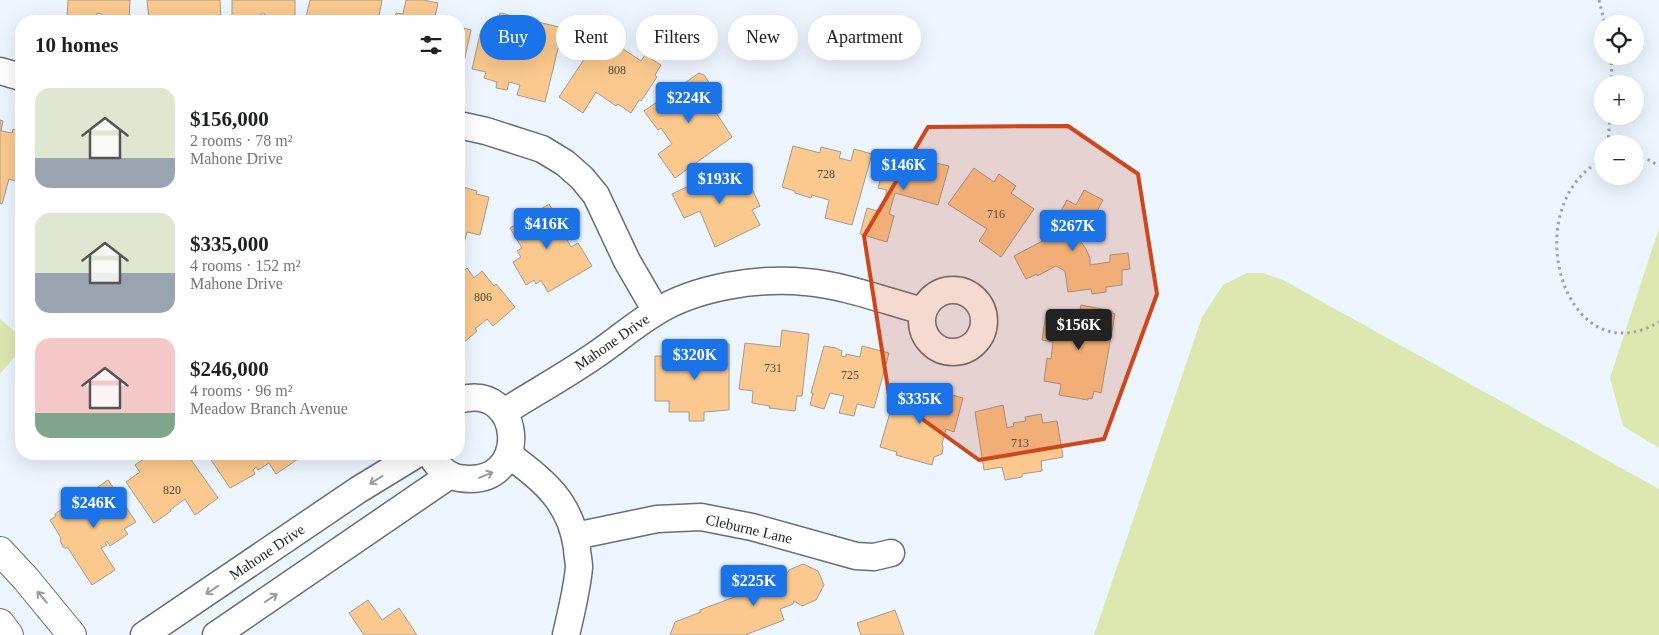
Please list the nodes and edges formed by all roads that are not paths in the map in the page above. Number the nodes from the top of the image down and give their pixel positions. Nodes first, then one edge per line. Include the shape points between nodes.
1 (0, 71) edge
2 (15, 75) edge
3 (465, 126) edge
4 (656, 311) junction
5 (923, 311) dead end
6 (465, 398) edge
7 (504, 412) junction
8 (509, 455) junction
9 (407, 460) edge
10 (435, 460) edge
11 (450, 475) junction
12 (575, 536) junction
13 (0, 551) edge
14 (891, 553) dead end
15 (0, 623) edge
16 (9, 635) edge
17 (72, 635) edge
18 (144, 635) edge
19 (216, 635) edge
20 (566, 635) edge

1 - 2 street
3 - 4 street via 542,149 582,178 596,195 627,261
4 - 5 street, Mahone Drive via 728,286 764,280 834,287
4 - 7 street, Mahone Drive via 594,356
6 - 7 street via 484,398
7 - 8 street via 511,427
11 -> 8 street via 472,480 487,476 500,468
8 - 12 street via 554,492 565,508
9 -> 18 street, Mahone Drive
10 - 11 street
19 -> 11 street
12 - 14 street, Cleburne Lane via 657,519 701,517 856,556 874,557
12 - 20 street via 579,565
17 -> 13 main road
15 - 16 main road

